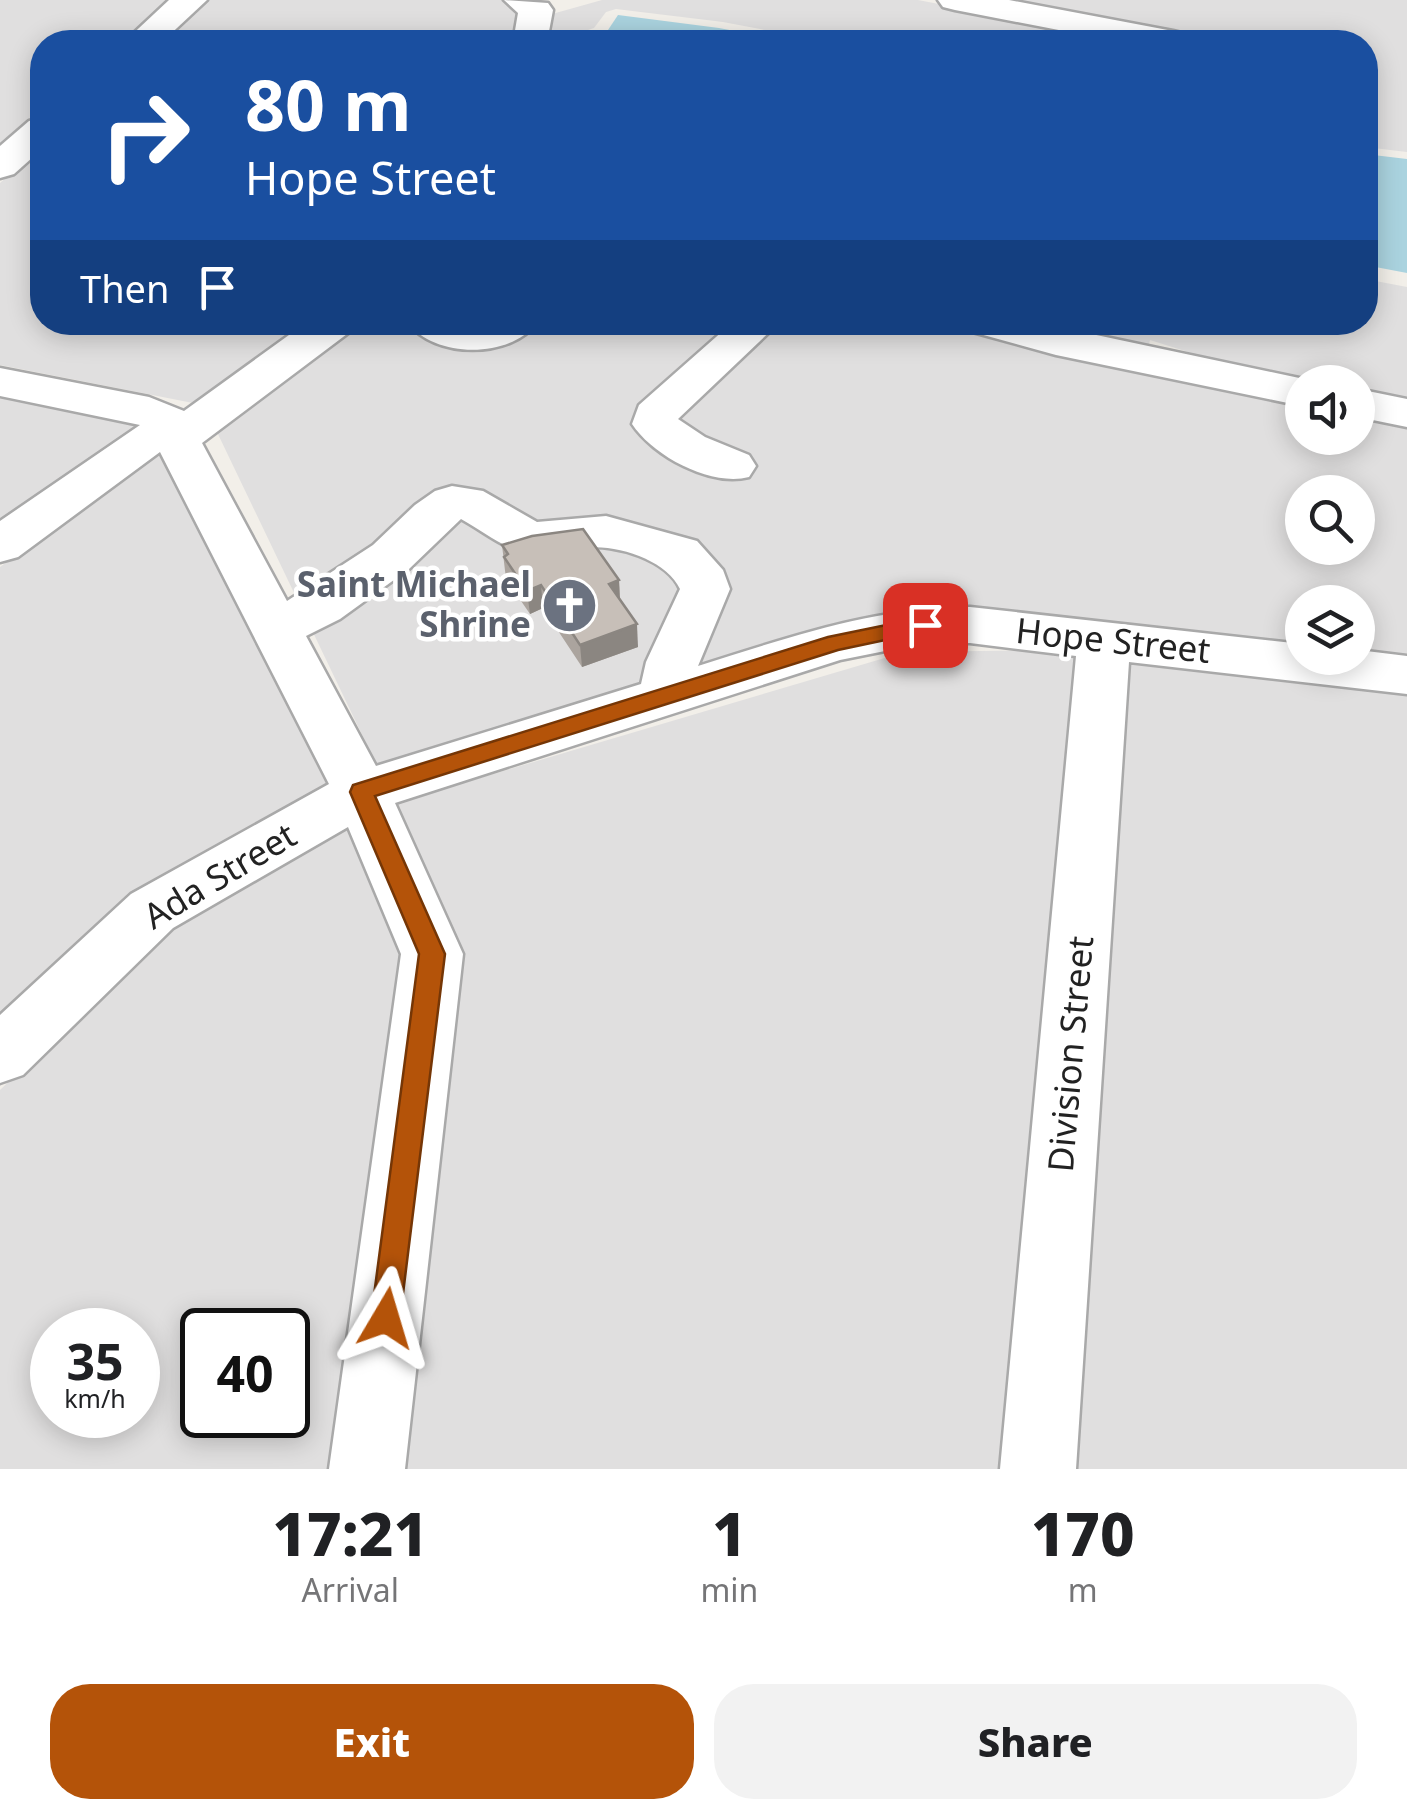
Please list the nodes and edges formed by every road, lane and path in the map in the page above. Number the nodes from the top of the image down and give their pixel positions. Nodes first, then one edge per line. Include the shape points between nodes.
1 (190, 0) edge
2 (572, 0) edge
3 (955, 0) edge
4 (529, 18) edge
5 (156, 30) edge
6 (1111, 30) edge
7 (30, 140) edge
8 (0, 166) edge
9 (317, 335) edge
10 (463, 335) edge
11 (497, 335) edge
12 (745, 335) edge
13 (1031, 335) edge
14 (0, 382) edge
15 (1285, 389) edge
16 (1375, 406) edge
17 (1407, 413) edge
18 (173, 434) junction
19 (732, 466) dead end
20 (0, 545) edge
21 (276, 629) junction
22 (1104, 640) junction
23 (1407, 675) edge
24 (665, 696) junction
25 (362, 792) junction
26 (0, 1055) edge
27 (367, 1469) edge
28 (1038, 1469) edge

1 - 5 street
2 - 4 street
3 - 6 street
7 - 8 street
9 - 18 street
10 - 11 street
12 - 19 street via 655,414 654,424 670,436
13 - 15 street
14 - 18 street via 149,411
16 - 17 street
18 - 20 street via 139,444
18 - 21 street
21 - 24 street via 392,557 452,502 466,502 528,536 551,540 606,532 683,557 705,590 672,662
21 - 25 street
22 - 23 street, Hope Street
22 - 24 street, Hope Street via 925,625 836,642
22 - 28 street, Division Street
24 - 25 street, Hope Street
25 - 26 street, Ada Street via 152,911
25 - 27 street via 432,954

